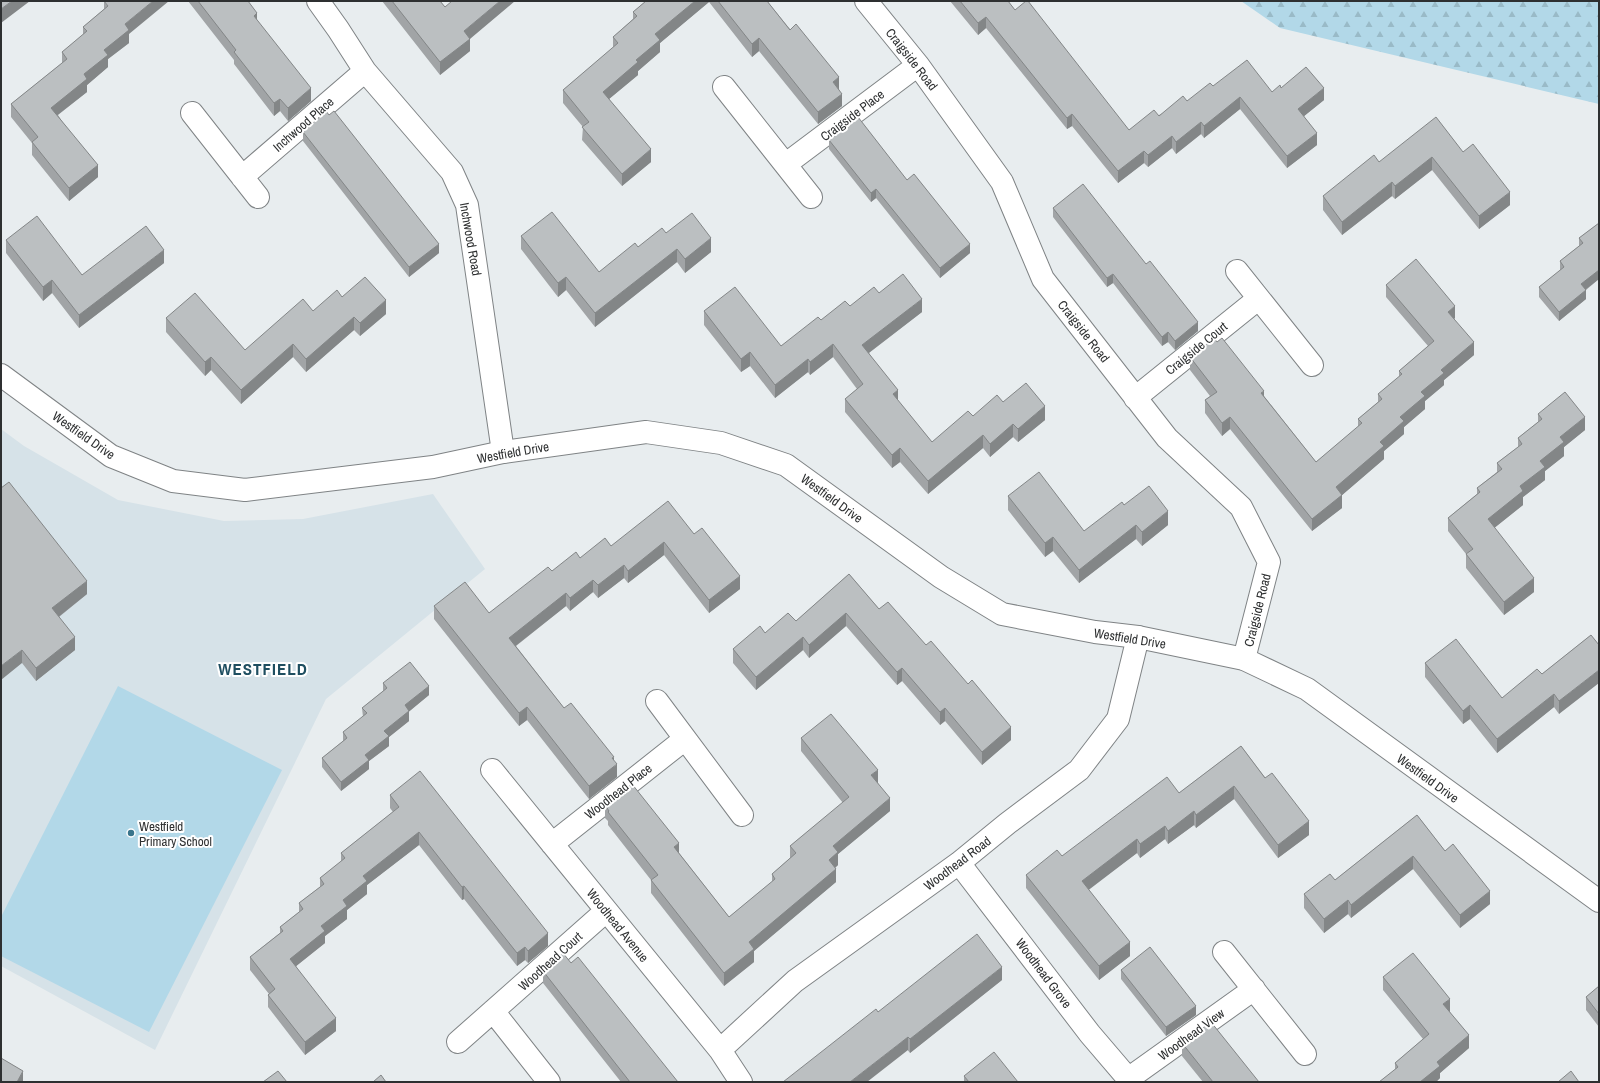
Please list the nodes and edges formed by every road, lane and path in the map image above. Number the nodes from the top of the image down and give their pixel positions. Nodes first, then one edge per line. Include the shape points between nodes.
1 (318, 1) edge
2 (866, 1) edge
3 (918, 65) junction
4 (365, 71) junction
5 (724, 87) dead end
6 (192, 113) dead end
7 (786, 164) junction
8 (242, 177) junction
9 (258, 197) dead end
10 (812, 197) dead end
11 (1237, 271) dead end
12 (1258, 299) junction
13 (1312, 365) dead end
14 (1, 375) edge
15 (1135, 398) junction
16 (504, 452) junction
17 (1138, 637) junction
18 (1244, 659) junction
19 (657, 701) dead end
20 (685, 739) junction
21 (492, 770) dead end
22 (742, 815) dead end
23 (552, 844) junction
24 (959, 863) junction
25 (1599, 901) edge
26 (606, 911) junction
27 (1224, 952) dead end
28 (1254, 989) junction
29 (493, 1011) junction
30 (458, 1042) dead end
31 (720, 1050) junction
32 (1306, 1054) dead end
33 (1129, 1081) edge
34 (548, 1082) edge
35 (741, 1082) edge

1 - 4 street, Inchwood Road
2 - 3 street, Craigside Road
3 - 7 street, Craigside Place
3 - 15 street, Craigside Road via 1002,182 1043,280
4 - 8 street, Inchwood Place
4 - 16 street, Inchwood Road via 452,172 467,205
5 - 7 street
6 - 8 street
7 - 10 street
8 - 9 street
11 - 12 street
12 - 13 street
12 - 15 street, Craigside Court
14 - 16 street, Westfield Drive via 111,456 172,481 245,490 433,467
15 - 18 street, Craigside Road via 1167,438 1241,507 1269,562
16 - 17 street, Westfield Drive via 646,432 721,443 786,465 941,577 1002,614 1095,632
17 - 18 street, Westfield Drive
17 - 24 street, Woodhead Road via 1118,719 1079,770
18 - 25 street, Westfield Drive via 1307,689
19 - 20 street
20 - 22 street
20 - 23 street, Woodhead Place
21 - 23 street, Woodhead Avenue
23 - 26 street, Woodhead Avenue
24 - 31 street, Woodhead Road via 795,982
24 - 33 street, Woodhead Grove
26 - 29 street, Woodhead Court
26 - 31 street, Woodhead Avenue
27 - 28 street
28 - 32 street
28 - 33 street, Woodhead View
29 - 30 street, Woodhead Court
29 - 34 street
31 - 35 street, Woodhead Avenue

